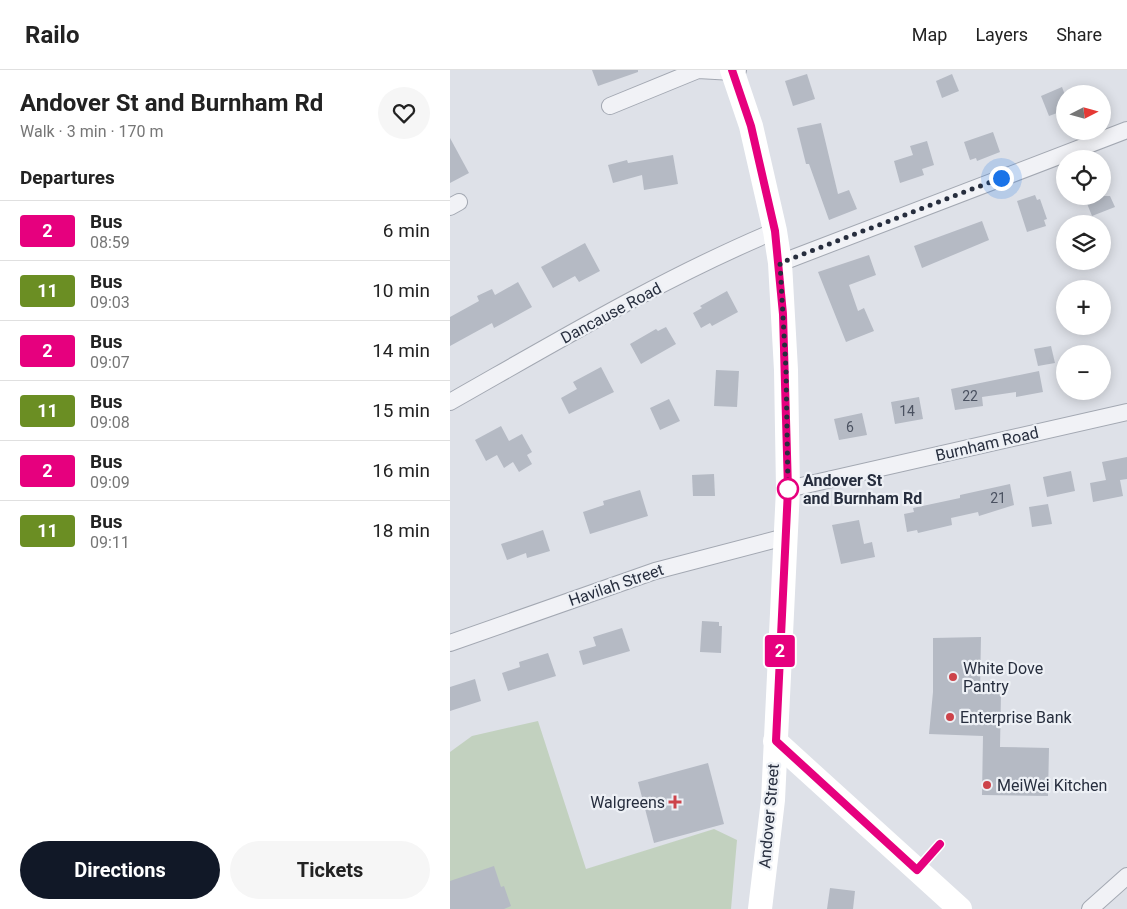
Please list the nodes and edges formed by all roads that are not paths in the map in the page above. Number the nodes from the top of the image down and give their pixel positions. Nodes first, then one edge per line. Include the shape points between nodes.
1 (734, 71) edge
2 (610, 106) dead end
3 (1127, 130) edge
4 (775, 231) junction
5 (780, 263) junction
6 (450, 402) edge
7 (1127, 412) edge
8 (788, 489) junction
9 (785, 537) junction
10 (450, 643) edge
11 (776, 741) junction
12 (1127, 876) edge
13 (760, 909) edge
14 (960, 909) edge
15 (1090, 909) edge

1 - 2 street via 698,70
1 - 4 main road, Andover Street via 751,126
3 - 5 street
4 - 5 main road, Andover Street
4 - 6 street, Dancause Road via 721,254
5 - 8 main road, Andover Street
7 - 8 street, Burnham Road
8 - 9 main road, Andover Street
9 - 10 street, Havilah Street via 654,570
9 - 11 main road, Andover Street
11 - 13 main road, Andover Street via 773,800
11 - 14 main road
12 - 15 street

